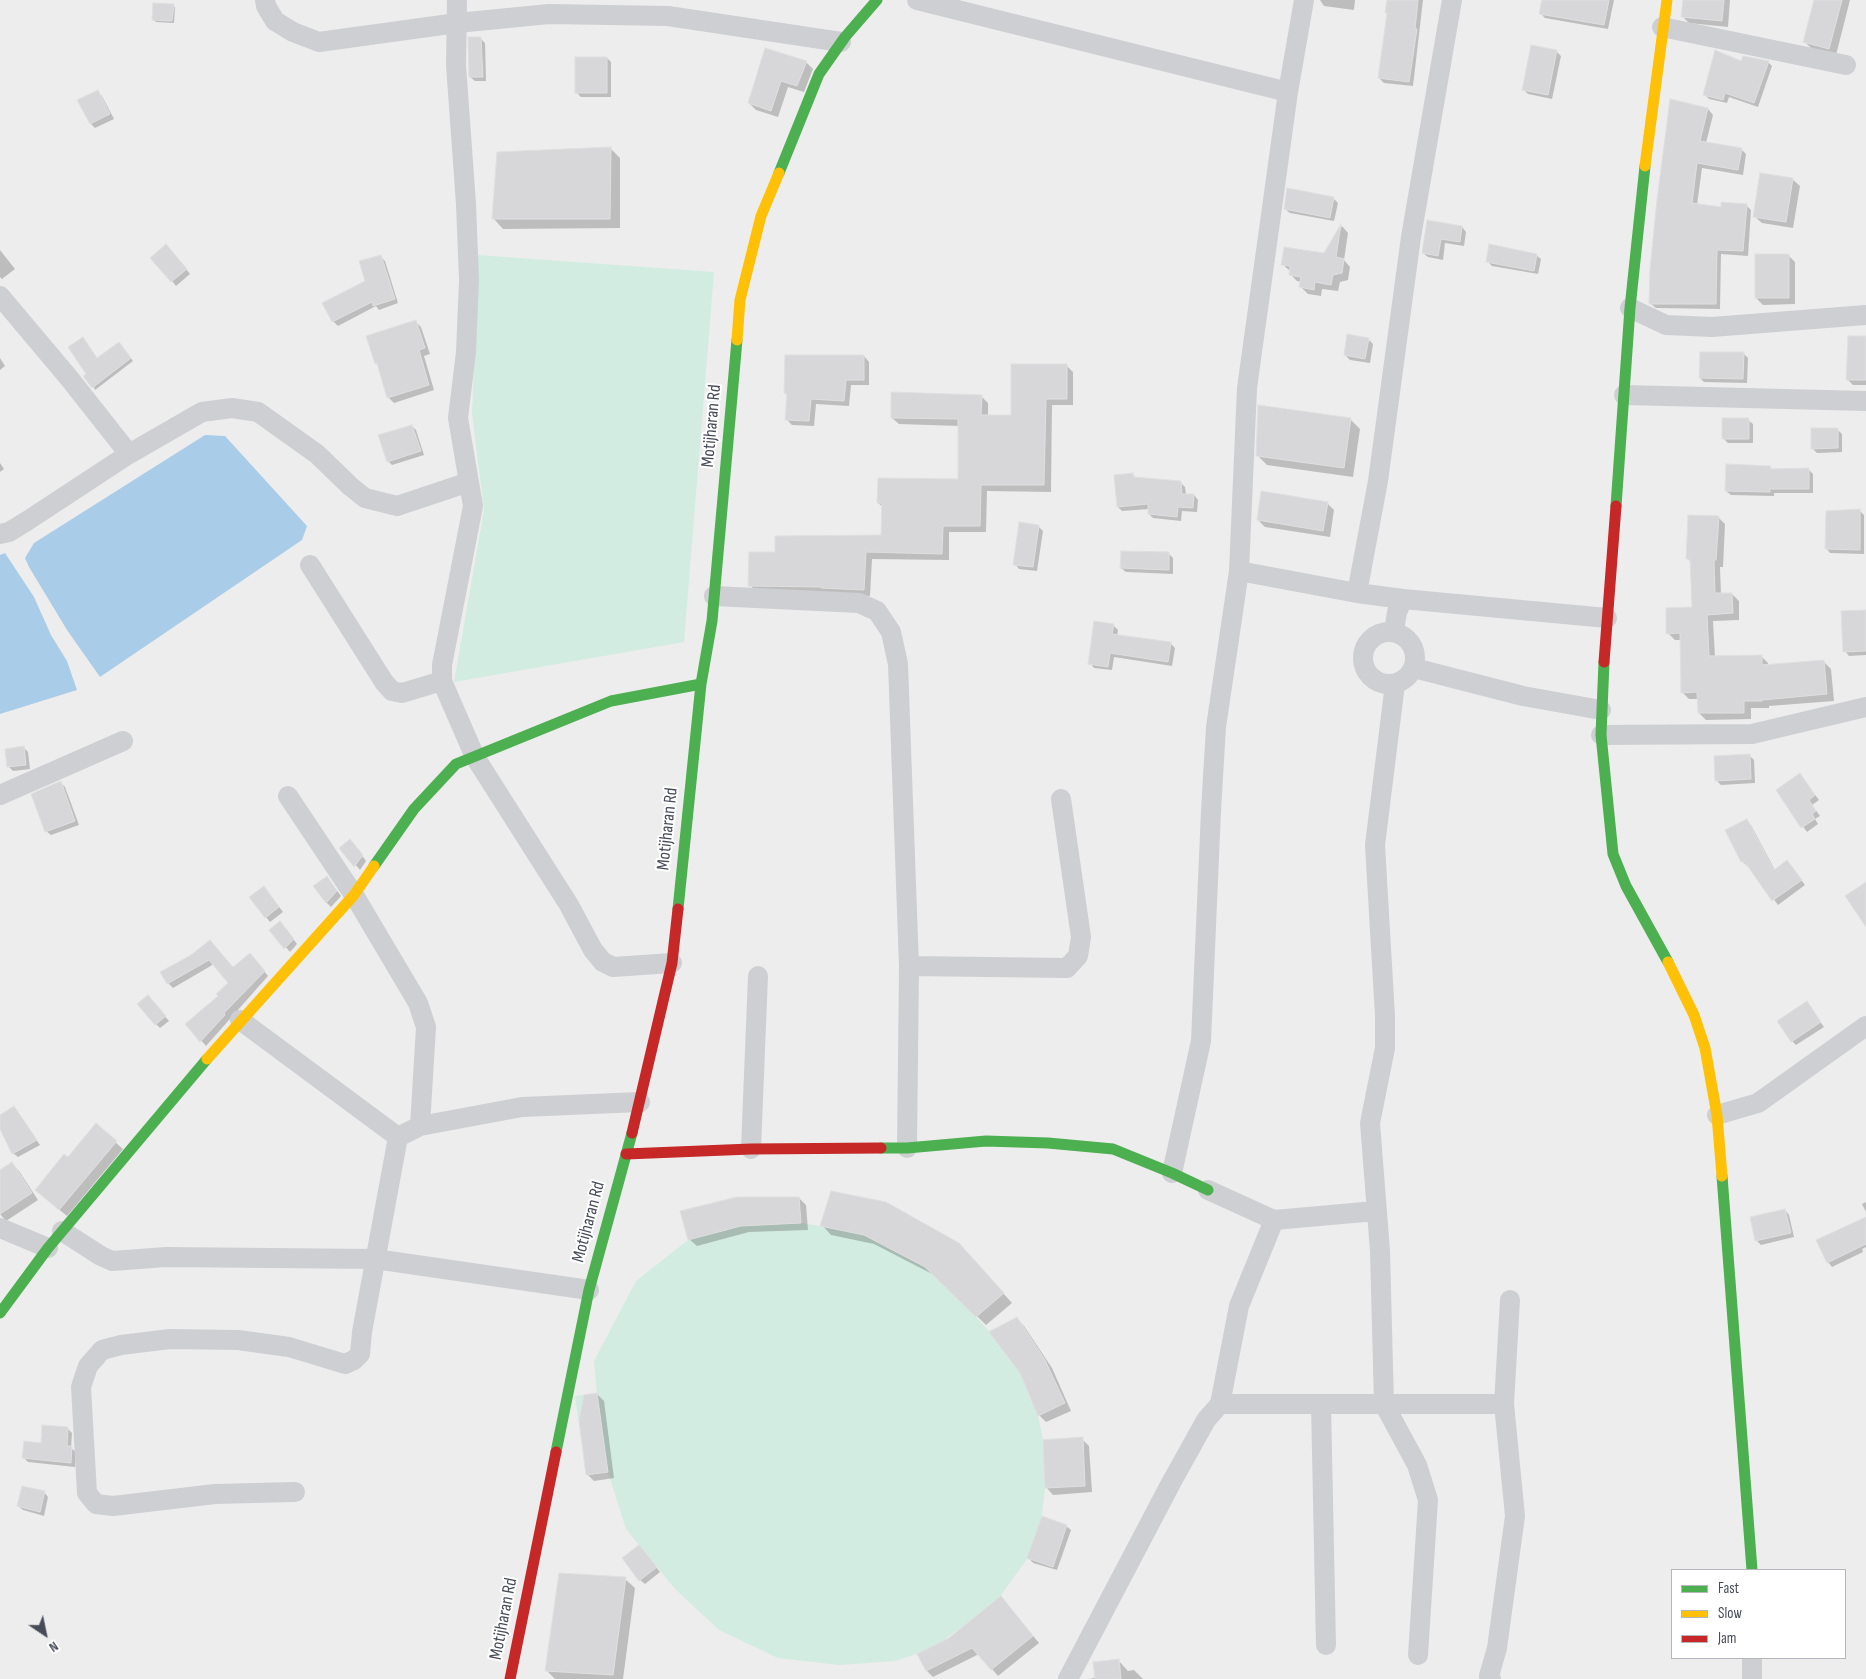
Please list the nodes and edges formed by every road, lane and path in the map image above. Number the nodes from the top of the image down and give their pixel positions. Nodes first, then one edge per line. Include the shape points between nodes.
1 (265, 0) edge
2 (457, 0) edge
3 (878, 0) edge
4 (917, 0) edge
5 (1304, 0) edge
6 (1452, 0) edge
7 (1667, 0) edge
8 (670, 8) edge
9 (457, 22) junction
10 (1662, 26) junction
11 (841, 42) junction
12 (1846, 65) dead end
13 (1288, 92) junction
14 (0, 296) edge
15 (1630, 308) junction
16 (1866, 316) edge
17 (1624, 395) junction
18 (1866, 401) edge
19 (129, 454) junction
20 (469, 482) junction
21 (3, 529) edge
22 (310, 565) dead end
23 (1239, 571) junction
24 (1357, 593) junction
25 (714, 596) junction
26 (1404, 599) junction
27 (1607, 618) junction
28 (1394, 632) junction
29 (1414, 668) junction
30 (442, 681) junction
31 (701, 684) junction
32 (1395, 684) junction
33 (1866, 707) edge
34 (1600, 710) junction
35 (1601, 735) junction
36 (123, 741) dead end
37 (475, 757) junction
38 (0, 795) edge
39 (288, 796) dead end
40 (1061, 799) dead end
41 (354, 895) junction
42 (672, 962) junction
43 (909, 966) junction
44 (758, 976) dead end
45 (240, 1020) junction
46 (1866, 1026) edge
47 (640, 1102) junction
48 (1717, 1116) junction
49 (420, 1126) junction
50 (398, 1137) junction
51 (907, 1148) junction
52 (751, 1149) junction
53 (626, 1154) junction
54 (1172, 1173) junction
55 (1208, 1190) joint
56 (1376, 1211) junction
57 (1274, 1220) junction
58 (0, 1228) edge
59 (62, 1231) junction
60 (48, 1248) junction
61 (375, 1259) junction
62 (589, 1290) junction
63 (1510, 1300) dead end
64 (0, 1313) edge
65 (1220, 1404) junction
66 (1321, 1404) junction
67 (1384, 1404) junction
68 (1504, 1404) junction
69 (295, 1492) dead end
70 (1752, 1569) edge
71 (1326, 1645) dead end
72 (1418, 1655) dead end
73 (1752, 1659) edge
74 (510, 1679) edge
75 (1068, 1679) edge
76 (1491, 1679) edge
77 (1752, 1679) edge

1 - 9 street via 275,21 319,42
2 - 9 street
3 - 11 street, Motijharan Rd
4 - 13 street
5 - 13 street
6 - 24 street via 1411,237 1378,481
7 - 10 street
8 - 9 street
8 - 11 street
9 - 20 street via 456,65 469,280 466,352 458,418
10 - 12 street
10 - 15 street
11 - 25 street, Motijharan Rd via 819,74 762,216 740,300
13 - 23 street via 1247,388
14 - 19 street
15 - 16 street via 1666,325 1712,326
15 - 17 street
17 - 18 street
17 - 27 street
19 - 20 street via 202,412 232,408 258,412 317,454 364,498 397,506
19 - 21 street
20 - 30 street via 473,506 442,665
22 - 30 street via 392,691 402,693
23 - 24 street
23 - 54 street via 1216,727 1201,1041
24 - 26 street
25 - 31 street, Motijharan Rd
25 - 43 street via 859,603 877,611 891,632 898,664
26 - 27 street
26 - 28 street via 1397,612
27 - 34 street
28 - 29 street via 1405,636 1413,645
28 - 32 street via 1381,632 1369,640 1362,652 1363,666 1370,677 1382,684
29 - 32 street
29 - 34 street via 1523,696
30 - 37 street
31 - 37 street via 610,701
31 - 42 street, Motijharan Rd
32 - 56 street via 1375,845 1385,1016 1385,1048 1370,1123
33 - 35 street via 1752,734
34 - 35 street
35 - 48 street via 1613,854 1626,886 1694,1016 1705,1048
36 - 38 street
37 - 41 street via 456,764 414,809
37 - 42 street via 603,962 613,967
39 - 41 street
40 - 43 street via 1081,937 1078,956 1067,968
41 - 45 street
41 - 49 street via 418,1003 426,1027
42 - 47 street, Motijharan Rd
43 - 51 street
44 - 52 street
45 - 50 street
45 - 59 street
46 - 48 street via 1758,1104
47 - 49 street via 522,1107
47 - 53 street, Motijharan Rd
48 - 70 street
49 - 50 street
50 - 61 street
51 - 52 street
51 - 54 street via 986,1141 1048,1143 1113,1150
52 - 53 street
53 - 62 street, Motijharan Rd
54 - 55 street
55 - 57 street
56 - 57 street
56 - 67 street
57 - 65 street via 1239,1306
58 - 60 street
59 - 60 street
59 - 61 street via 112,1261 166,1257
60 - 64 street
61 - 62 street
61 - 69 street via 360,1354 345,1364 288,1347 238,1340 170,1339 102,1350 88,1366 80,1387 87,1494 96,1504 113,1506 215,1494
62 - 74 street, Motijharan Rd
63 - 68 street
65 - 66 street
65 - 75 street via 1206,1420 1171,1482
66 - 67 street
66 - 71 street
67 - 68 street
67 - 72 street via 1417,1465 1428,1500
68 - 76 street via 1515,1516
73 - 77 street

